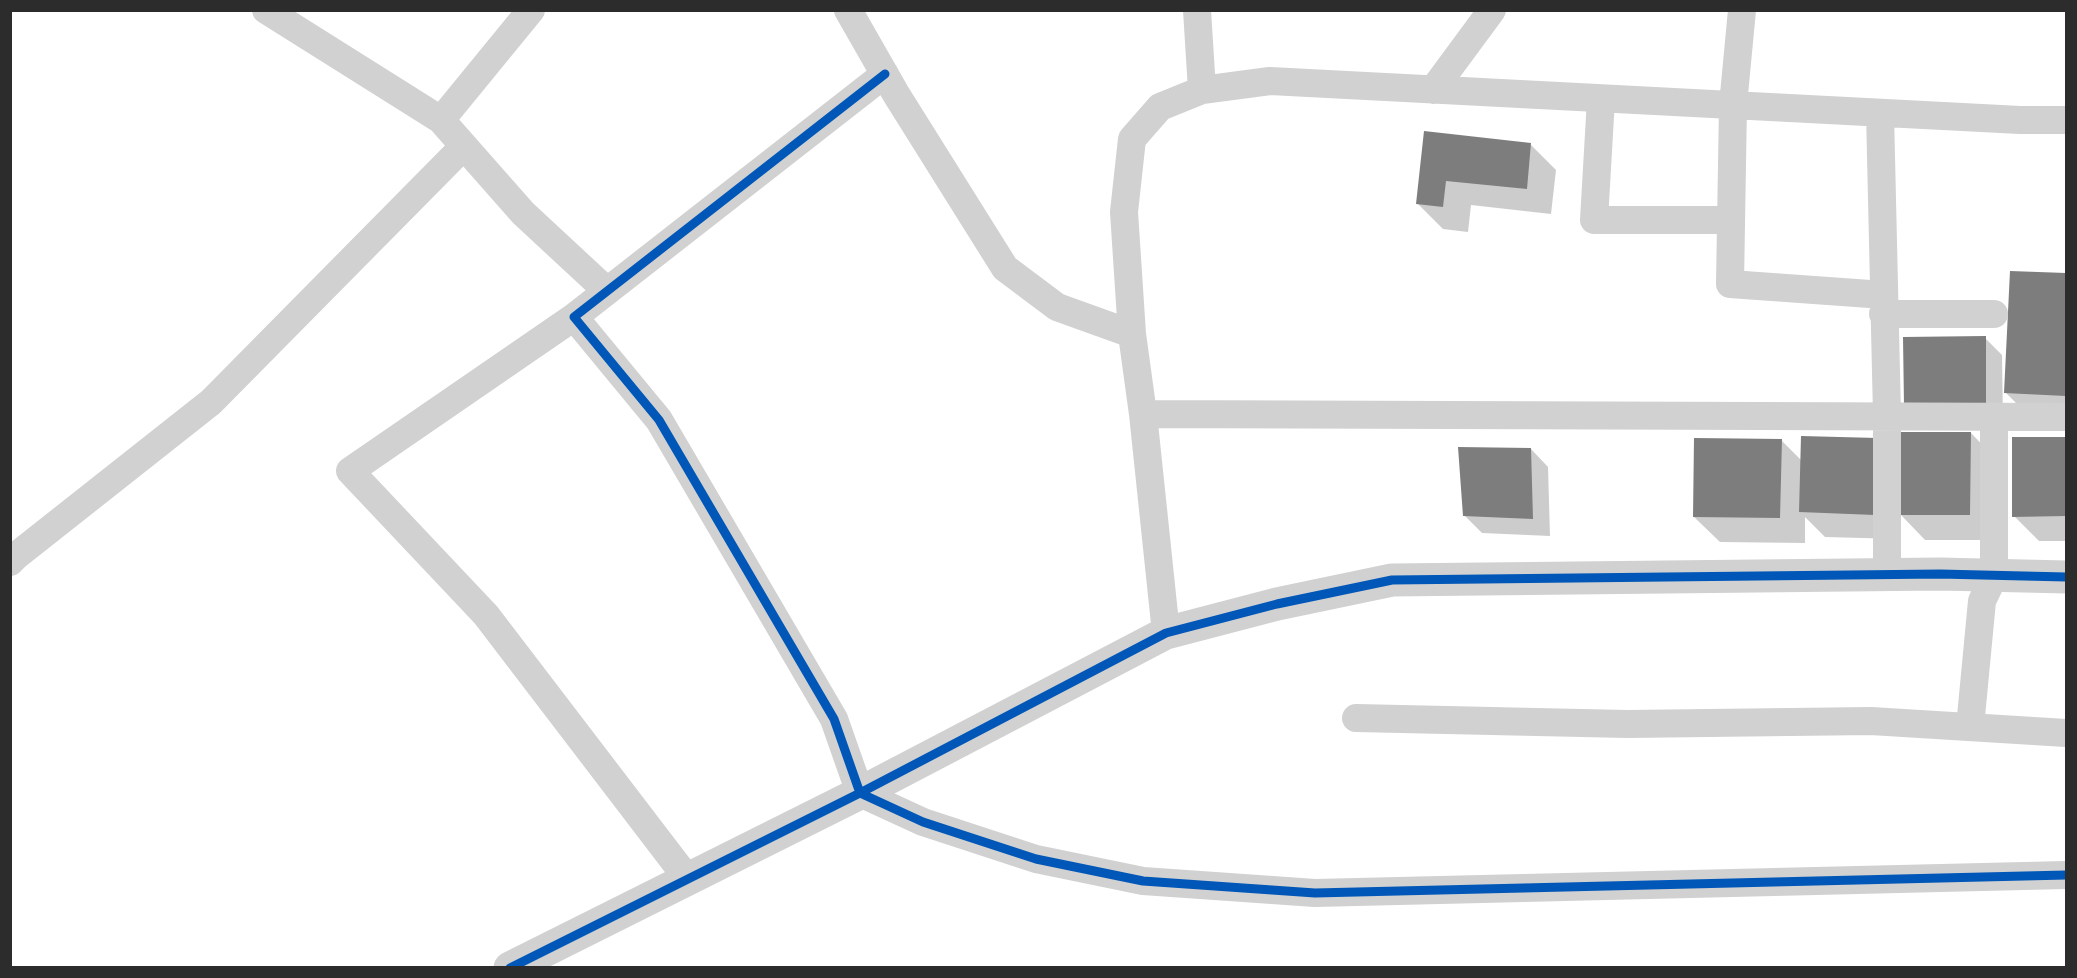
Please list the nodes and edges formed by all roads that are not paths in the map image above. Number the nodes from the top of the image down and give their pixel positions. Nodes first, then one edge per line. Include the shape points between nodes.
1 (266, 10) edge
2 (531, 10) edge
3 (848, 10) edge
4 (1197, 10) edge
5 (1492, 10) edge
6 (1742, 10) edge
7 (885, 74) junction
8 (1203, 90) junction
9 (1432, 90) junction
10 (1601, 99) junction
11 (1733, 105) junction
12 (1880, 113) junction
13 (441, 120) junction
14 (2067, 120) edge
15 (464, 146) junction
16 (1731, 220) junction
17 (607, 291) junction
18 (1883, 305) junction
19 (1994, 314) dead end
20 (574, 317) junction
21 (1132, 334) junction
22 (1143, 414) junction
23 (1887, 415) junction
24 (2067, 417) edge
25 (1994, 418) junction
26 (10, 562) edge
27 (1887, 575) junction
28 (1994, 576) junction
29 (2067, 578) edge
30 (1166, 633) junction
31 (1356, 718) dead end
32 (1970, 727) junction
33 (2067, 733) edge
34 (860, 793) junction
35 (2067, 875) edge
36 (687, 878) junction
37 (510, 968) edge

1 - 13 street
2 - 13 street
3 - 7 street
4 - 8 street
5 - 9 street
6 - 11 street
7 - 17 street
7 - 21 street via 1005,268 1057,307
8 - 9 street via 1270,81
8 - 21 street via 1160,107 1132,139 1124,212
9 - 10 street
10 - 11 street
10 - 16 street via 1594,220
11 - 12 street
11 - 16 street
12 - 14 street
12 - 18 street
13 - 15 street
15 - 17 street via 523,213
15 - 26 street via 211,402
16 - 18 street via 1730,284
17 - 20 street
18 - 19 street
18 - 23 street
20 - 34 street via 659,420 834,719
20 - 36 street via 350,471 486,615
21 - 22 street
22 - 23 street
22 - 30 street
23 - 25 street
23 - 27 street
24 - 25 street
25 - 28 street
27 - 28 street
27 - 30 street via 1392,580
28 - 29 street
28 - 32 street via 1982,601
30 - 34 street
31 - 32 street via 1627,724 1871,721
32 - 33 street
34 - 35 street via 923,822 1036,859 1143,880 1303,892
34 - 36 street
36 - 37 street

